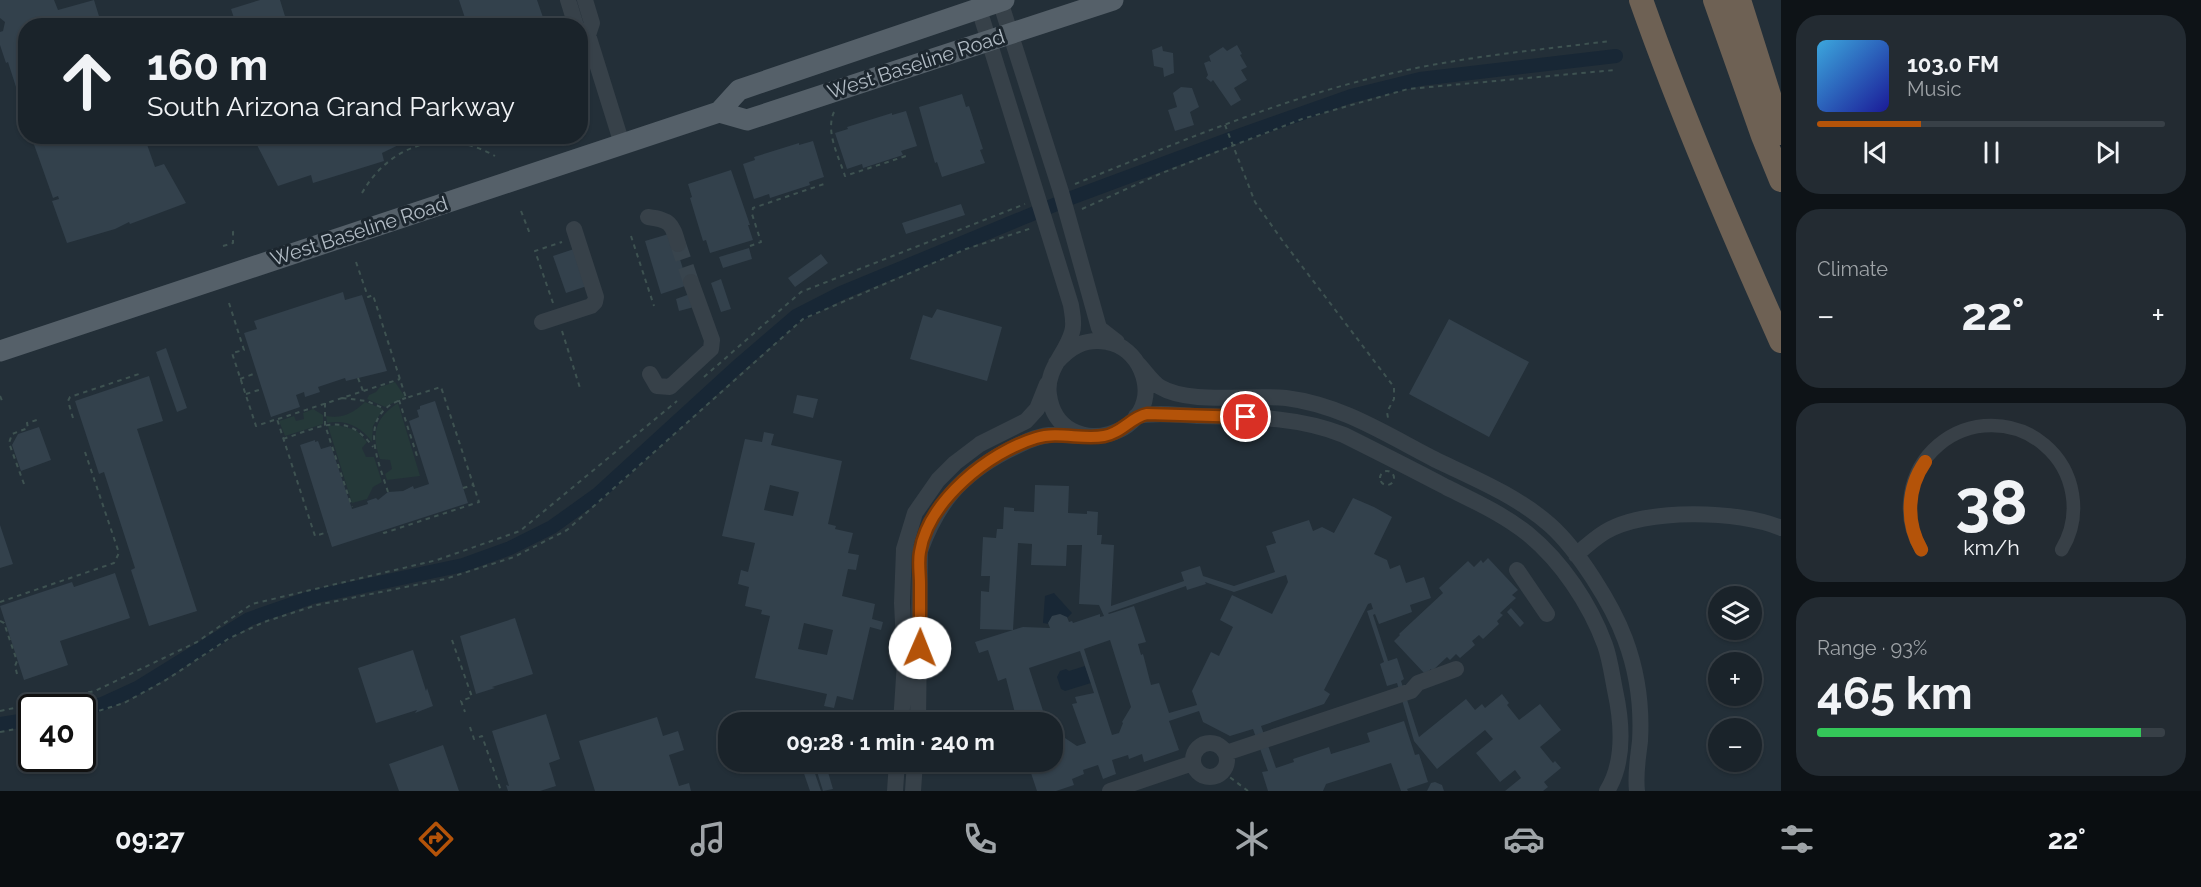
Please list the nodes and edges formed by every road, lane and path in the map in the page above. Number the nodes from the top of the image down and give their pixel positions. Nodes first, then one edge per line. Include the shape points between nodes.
1 (568, 0) edge
2 (585, 0) edge
3 (1113, 0) edge
4 (1641, 0) edge
5 (1715, 0) edge
6 (1739, 0) edge
7 (1002, 1) edge
8 (979, 9) junction
9 (576, 18) edge
10 (588, 26) edge
11 (1011, 33) junction
12 (988, 41) junction
13 (1610, 41) dead end
14 (588, 49) edge
15 (1615, 70) dead end
16 (719, 112) junction
17 (834, 112) dead end
18 (1225, 125) junction
19 (1781, 133) edge
20 (426, 144) edge
21 (465, 144) edge
22 (622, 144) junction
23 (1233, 147) junction
24 (495, 156) dead end
25 (906, 156) dead end
26 (1781, 180) edge
27 (827, 183) dead end
28 (362, 193) dead end
29 (1064, 202) junction
30 (520, 211) dead end
31 (1041, 211) junction
32 (648, 217) dead end
33 (236, 231) dead end
34 (530, 234) dead end
35 (572, 234) joint
36 (631, 236) dead end
37 (678, 244) tunnel mouth
38 (223, 246) dead end
39 (750, 246) dead end
40 (356, 262) dead end
41 (691, 282) tunnel mouth
42 (228, 303) dead end
43 (654, 306) dead end
44 (556, 312) dead end
45 (550, 322) joint
46 (1781, 341) edge
47 (1124, 349) junction
48 (0, 351) edge
49 (1138, 363) junction
50 (1052, 370) junction
51 (142, 373) dead end
52 (256, 373) dead end
53 (650, 374) dead end
54 (358, 378) dead end
55 (240, 379) junction
56 (400, 379) junction
57 (699, 382) dead end
58 (580, 388) dead end
59 (262, 389) dead end
60 (363, 391) junction
61 (246, 394) junction
62 (0, 396) edge
63 (683, 396) dead end
64 (342, 398) junction
65 (406, 398) junction
66 (399, 400) junction
67 (3, 403) dead end
68 (325, 404) junction
69 (385, 409) junction
70 (1136, 416) junction
71 (73, 418) dead end
72 (40, 419) dead end
73 (277, 419) junction
74 (326, 425) junction
75 (1390, 425) dead end
76 (1089, 436) junction
77 (283, 439) junction
78 (373, 447) junction
79 (85, 452) dead end
80 (418, 459) dead end
81 (1391, 472) joint
82 (24, 484) dead end
83 (473, 485) junction
84 (463, 488) dead end
85 (388, 492) dead end
86 (352, 507) dead end
87 (1781, 528) edge
88 (383, 530) dead end
89 (327, 532) dead end
90 (1576, 555) junction
91 (1517, 570) dead end
92 (0, 602) edge
93 (1547, 614) dead end
94 (0, 621) edge
95 (452, 640) dead end
96 (1456, 669) dead end
97 (17, 674) dead end
98 (0, 711) edge
99 (96, 712) edge
100 (465, 712) dead end
101 (902, 712) edge
102 (918, 712) edge
103 (470, 727) dead end
104 (18, 729) edge
105 (0, 732) edge
106 (1226, 753) junction
107 (1193, 763) junction
108 (896, 772) edge
109 (914, 772) edge
110 (1223, 772) junction
111 (501, 791) edge
112 (895, 791) edge
113 (913, 791) edge
114 (1110, 791) edge
115 (1248, 791) edge
116 (1607, 791) edge
117 (1637, 791) edge

1 - 9 street
2 - 10 street via 592,23
3 - 11 main road, West Baseline Road
4 - 46 highway
5 - 26 highway
6 - 19 highway
7 - 8 main road, West Baseline Road
7 - 11 street
8 - 12 street
8 - 16 main road, West Baseline Road via 739,90
11 - 12 main road, West Baseline Road
11 - 29 street
12 - 16 main road, West Baseline Road via 747,120
12 - 31 street
13 - 18 path via 1456,60 1396,72 1329,89
14 - 22 street
15 - 23 path via 1408,89 1302,118
16 - 22 main road, West Baseline Road
17 - 25 path via 831,135 845,176
18 - 23 path
18 - 29 path
20 - 28 path via 392,158
21 - 24 path
22 - 48 main road, West Baseline Road
23 - 29 path
23 - 75 path via 1265,217 1394,387 1394,399 1387,412
27 - 39 path via 753,208 761,242
29 - 47 street via 1099,328
30 - 34 path
31 - 50 street via 1074,324
31 - 57 path via 801,292
31 - 99 path via 966,249 803,319 567,530 514,557 445,579 317,605 264,622 228,639 124,704
32 - 37 street via 663,219 673,226
33 - 38 path via 233,243
35 - 44 path via 535,251
35 - 45 street via 595,302
36 - 43 path
40 - 56 path via 368,297 373,295
41 - 53 street via 712,340 711,349 670,387 657,386
42 - 55 path via 244,350 232,353
45 - 58 path
47 - 49 street
47 - 50 street via 1110,342 1080,343 1066,351
49 - 70 street via 1145,390
49 - 90 street via 1158,386 1172,392 1305,401 1365,422 1528,507
50 - 76 street via 1048,394 1053,409 1062,422
50 - 101 street via 1037,409 1026,421 980,444 955,463 915,513 904,549
51 - 71 path via 70,398
52 - 55 path
54 - 60 path
55 - 61 path
56 - 60 path
56 - 65 path
59 - 61 path
60 - 64 path
61 - 73 path via 256,426
62 - 67 path
63 - 98 path via 520,531 437,560 252,604 197,642 94,691
64 - 68 path
64 - 69 path via 367,401
65 - 66 path
65 - 83 path via 441,387
66 - 69 path
66 - 80 path
68 - 73 path
68 - 74 path
69 - 78 path via 376,424
70 - 76 street via 1116,433
70 - 116 street via 1264,417 1328,429 1514,524 1541,547 1572,584 1605,646 1620,740 1617,773
72 - 82 path via 12,434 9,443
73 - 77 path
74 - 77 path
74 - 78 path via 354,427
74 - 86 path
76 - 102 street via 1036,438 986,462 950,495 930,525 920,551
77 - 89 path via 315,536
78 - 85 path
79 - 92 path via 118,553 114,563
81 - 81 path via 1394,481 1384,484 1382,474
83 - 84 path
83 - 88 path via 479,502 384,533
87 - 90 street via 1723,515 1639,519 1606,531
90 - 117 street via 1590,572 1625,638 1639,693
91 - 93 street
94 - 97 path via 17,661
95 - 100 path via 472,698 462,701
96 - 106 street via 1418,683 1411,691
103 - 111 path via 474,739 482,736
104 - 105 path
106 - 107 street via 1219,746 1205,744 1195,751
106 - 110 street
107 - 110 street via 1203,776
107 - 114 street
108 - 112 street
109 - 113 street
110 - 115 path

